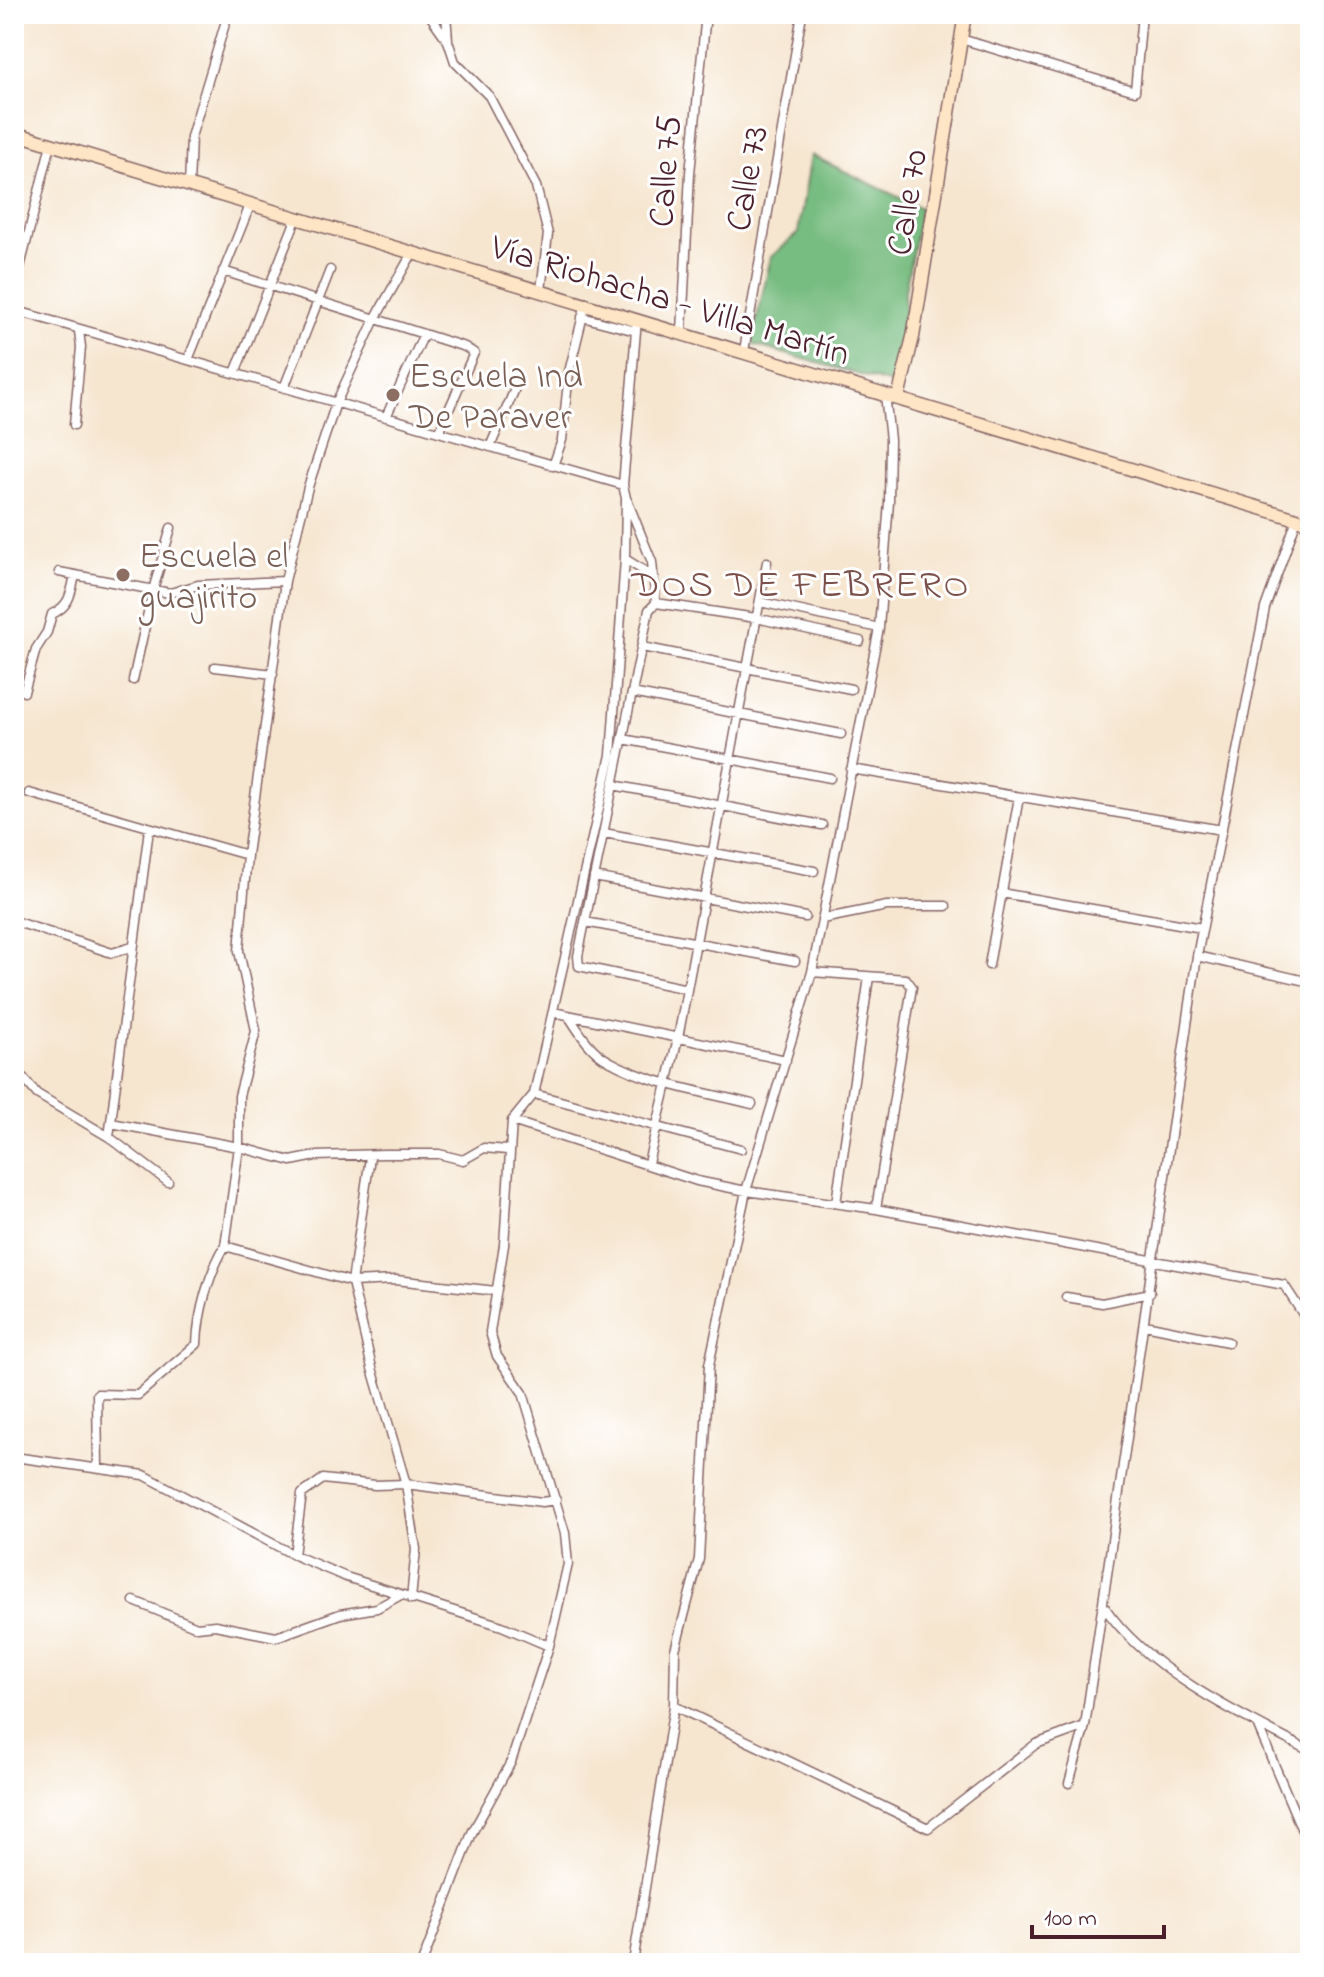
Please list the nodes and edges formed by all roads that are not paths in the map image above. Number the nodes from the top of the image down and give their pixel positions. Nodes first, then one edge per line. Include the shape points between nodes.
1 (228, 14) edge
2 (429, 14) edge
3 (446, 14) edge
4 (706, 14) edge
5 (802, 14) edge
6 (965, 14) edge
7 (1142, 14) edge
8 (961, 39) junction
9 (448, 41) junction
10 (14, 133) edge
11 (51, 144) junction
12 (189, 188) junction
13 (251, 203) junction
14 (297, 217) junction
15 (413, 252) junction
16 (330, 270) dead end
17 (223, 271) junction
18 (271, 286) junction
19 (541, 290) junction
20 (14, 291) edge
21 (318, 301) junction
22 (586, 303) junction
23 (14, 310) edge
24 (582, 317) junction
25 (375, 319) junction
26 (637, 325) junction
27 (79, 331) junction
28 (682, 332) junction
29 (424, 334) junction
30 (744, 351) junction
31 (188, 360) junction
32 (235, 373) junction
33 (284, 388) junction
34 (514, 391) dead end
35 (891, 396) junction
36 (336, 403) junction
37 (386, 417) junction
38 (74, 425) dead end
39 (439, 432) junction
40 (490, 447) junction
41 (553, 466) junction
42 (623, 485) junction
43 (626, 498) junction
44 (1304, 521) edge
45 (171, 528) dead end
46 (625, 559) junction
47 (767, 562) dead end
48 (59, 572) dead end
49 (75, 575) junction
50 (654, 577) junction
51 (285, 581) junction
52 (153, 590) junction
53 (760, 602) junction
54 (656, 603) junction
55 (756, 618) junction
56 (879, 628) junction
57 (860, 641) dead end
58 (642, 647) junction
59 (215, 667) dead end
60 (747, 668) junction
61 (273, 674) junction
62 (133, 680) dead end
63 (851, 689) dead end
64 (24, 692) dead end
65 (632, 693) junction
66 (739, 713) junction
67 (841, 734) dead end
68 (623, 739) junction
69 (730, 760) junction
70 (851, 769) junction
71 (830, 778) dead end
72 (613, 785) junction
73 (29, 793) dead end
74 (1019, 797) junction
75 (721, 806) junction
76 (822, 825) dead end
77 (149, 829) junction
78 (1222, 830) junction
79 (604, 833) junction
80 (712, 854) junction
81 (247, 855) junction
82 (814, 871) dead end
83 (594, 877) junction
84 (1001, 893) junction
85 (704, 898) junction
86 (946, 906) dead end
87 (805, 917) dead end
88 (822, 919) junction
89 (14, 921) edge
90 (585, 922) junction
91 (1202, 928) junction
92 (696, 943) junction
93 (132, 947) junction
94 (1197, 956) junction
95 (795, 961) dead end
96 (989, 965) dead end
97 (812, 972) junction
98 (869, 977) junction
99 (1310, 982) edge
100 (687, 989) junction
101 (553, 1012) junction
102 (568, 1015) junction
103 (678, 1038) junction
104 (786, 1060) junction
105 (14, 1067) edge
106 (667, 1083) junction
107 (534, 1094) junction
108 (752, 1104) dead end
109 (512, 1121) junction
110 (111, 1123) junction
111 (657, 1127) junction
112 (109, 1137) junction
113 (239, 1147) junction
114 (741, 1149) dead end
115 (507, 1150) junction
116 (370, 1157) junction
117 (648, 1163) junction
118 (168, 1182) dead end
119 (746, 1191) junction
120 (836, 1203) junction
121 (876, 1209) junction
122 (225, 1246) junction
123 (1155, 1259) junction
124 (352, 1282) junction
125 (496, 1291) junction
126 (1150, 1293) junction
127 (1066, 1297) dead end
128 (1145, 1325) junction
129 (1310, 1325) edge
130 (1228, 1342) dead end
131 (14, 1457) edge
132 (98, 1466) junction
133 (406, 1484) junction
134 (556, 1500) junction
135 (294, 1555) junction
136 (399, 1596) junction
137 (411, 1599) junction
138 (134, 1601) dead end
139 (1103, 1604) junction
140 (549, 1646) junction
141 (674, 1706) junction
142 (1257, 1724) junction
143 (1085, 1726) junction
144 (1310, 1751) edge
145 (1069, 1783) dead end
146 (1310, 1849) edge
147 (422, 1963) edge
148 (633, 1963) edge

1 - 12 street via 191,137
2 - 9 street
3 - 9 street
4 - 28 street, Calle 75
5 - 30 street, Calle 73
6 - 8 main road, Calle 70
7 - 8 street via 1135,91
8 - 35 main road, Calle 70 via 922,285
9 - 19 street via 455,62 489,96 536,186 548,234
10 - 11 main road, Vía Riohacha - Villa Martín
11 - 12 main road, Vía Riohacha - Villa Martín
11 - 20 street
12 - 13 main road, Vía Riohacha - Villa Martín
13 - 14 main road, Vía Riohacha - Villa Martín
13 - 17 street
14 - 15 main road, Vía Riohacha - Villa Martín
14 - 18 street
15 - 19 main road, Vía Riohacha - Villa Martín
15 - 25 street
16 - 21 street
17 - 18 street
17 - 31 street
18 - 21 street
18 - 32 street
19 - 22 main road, Vía Riohacha - Villa Martín
21 - 25 street
21 - 33 street
22 - 24 street
22 - 26 main road, Vía Riohacha - Villa Martín
23 - 27 street
24 - 26 street
24 - 41 street
25 - 29 street
25 - 36 street
26 - 28 main road, Vía Riohacha - Villa Martín
26 - 42 street
27 - 31 street
27 - 38 street
28 - 30 main road, Vía Riohacha - Villa Martín
29 - 37 street
29 - 39 street via 474,353
30 - 35 main road, Vía Riohacha - Villa Martín
31 - 32 street
32 - 33 street
33 - 36 street
34 - 40 street
35 - 44 main road, Vía Riohacha - Villa Martín
35 - 56 street
36 - 37 street
36 - 51 street
37 - 39 street
39 - 40 street
40 - 41 street
41 - 42 street
42 - 43 street
43 - 46 street
43 - 50 street via 648,548
44 - 78 street via 1265,608
45 - 52 street
46 - 50 street
46 - 101 street via 611,755
47 - 53 street
48 - 49 street
49 - 52 street
49 - 64 street via 69,601 52,614 36,649
50 - 54 street
51 - 52 street via 198,585 170,593
51 - 61 street
52 - 62 street
53 - 55 street
53 - 56 street
54 - 55 street
54 - 58 street via 649,610
55 - 57 street
55 - 60 street
56 - 70 street
58 - 60 street
58 - 65 street
59 - 61 street
60 - 63 street
60 - 66 street
61 - 81 street
65 - 66 street
65 - 68 street
66 - 67 street
66 - 69 street
68 - 69 street
68 - 72 street
69 - 71 street
69 - 75 street
70 - 74 street
70 - 88 street
72 - 75 street
72 - 79 street
73 - 77 street
74 - 78 street
74 - 84 street
75 - 76 street
75 - 80 street
77 - 81 street
77 - 93 street
78 - 91 street
79 - 80 street
79 - 83 street
80 - 82 street
80 - 85 street
81 - 113 street via 239,951 256,1031 239,1096
83 - 85 street
83 - 90 street
84 - 91 street
84 - 96 street
85 - 87 street
85 - 92 street
86 - 88 street via 887,906
88 - 97 street
89 - 93 street via 112,953
90 - 92 street
90 - 100 street via 579,966
91 - 94 street
92 - 95 street
92 - 100 street
93 - 110 street
94 - 99 street
94 - 123 street
97 - 98 street
97 - 104 street
98 - 120 street
98 - 121 street via 906,979 912,987
100 - 103 street
101 - 102 street
101 - 107 street
102 - 103 street
102 - 106 street via 607,1061
103 - 104 street
103 - 106 street
104 - 119 street
105 - 112 street via 37,1094
106 - 108 street
106 - 111 street
107 - 109 street
107 - 111 street
109 - 115 street
109 - 117 street
110 - 112 street
110 - 113 street
111 - 114 street
111 - 117 street
112 - 118 street
113 - 116 street via 291,1161
113 - 122 street
115 - 116 street via 484,1148 463,1160 439,1154
115 - 125 street via 504,1245
116 - 124 street
117 - 119 street
119 - 120 street
119 - 141 street via 709,1365 699,1559 675,1650
120 - 121 street
121 - 123 street
122 - 124 street
122 - 132 street via 197,1344 138,1395 97,1394
123 - 126 street
123 - 129 street via 1284,1285
124 - 125 street via 396,1280
124 - 133 street
125 - 134 street via 490,1332 497,1356 523,1393
126 - 127 street via 1092,1303
126 - 128 street
128 - 130 street
128 - 139 street
131 - 132 street
132 - 135 street via 144,1475
133 - 134 street
133 - 135 street via 323,1479 302,1494
133 - 137 street via 416,1549
134 - 140 street via 568,1564
135 - 136 street
136 - 137 street
136 - 138 street via 377,1608 340,1614 276,1637 215,1625 197,1627
137 - 140 street
139 - 142 street via 1129,1639
139 - 143 street
140 - 147 street via 511,1762 472,1833
141 - 143 street via 928,1828 1036,1744
141 - 148 street
142 - 144 street
142 - 146 street
143 - 145 street

